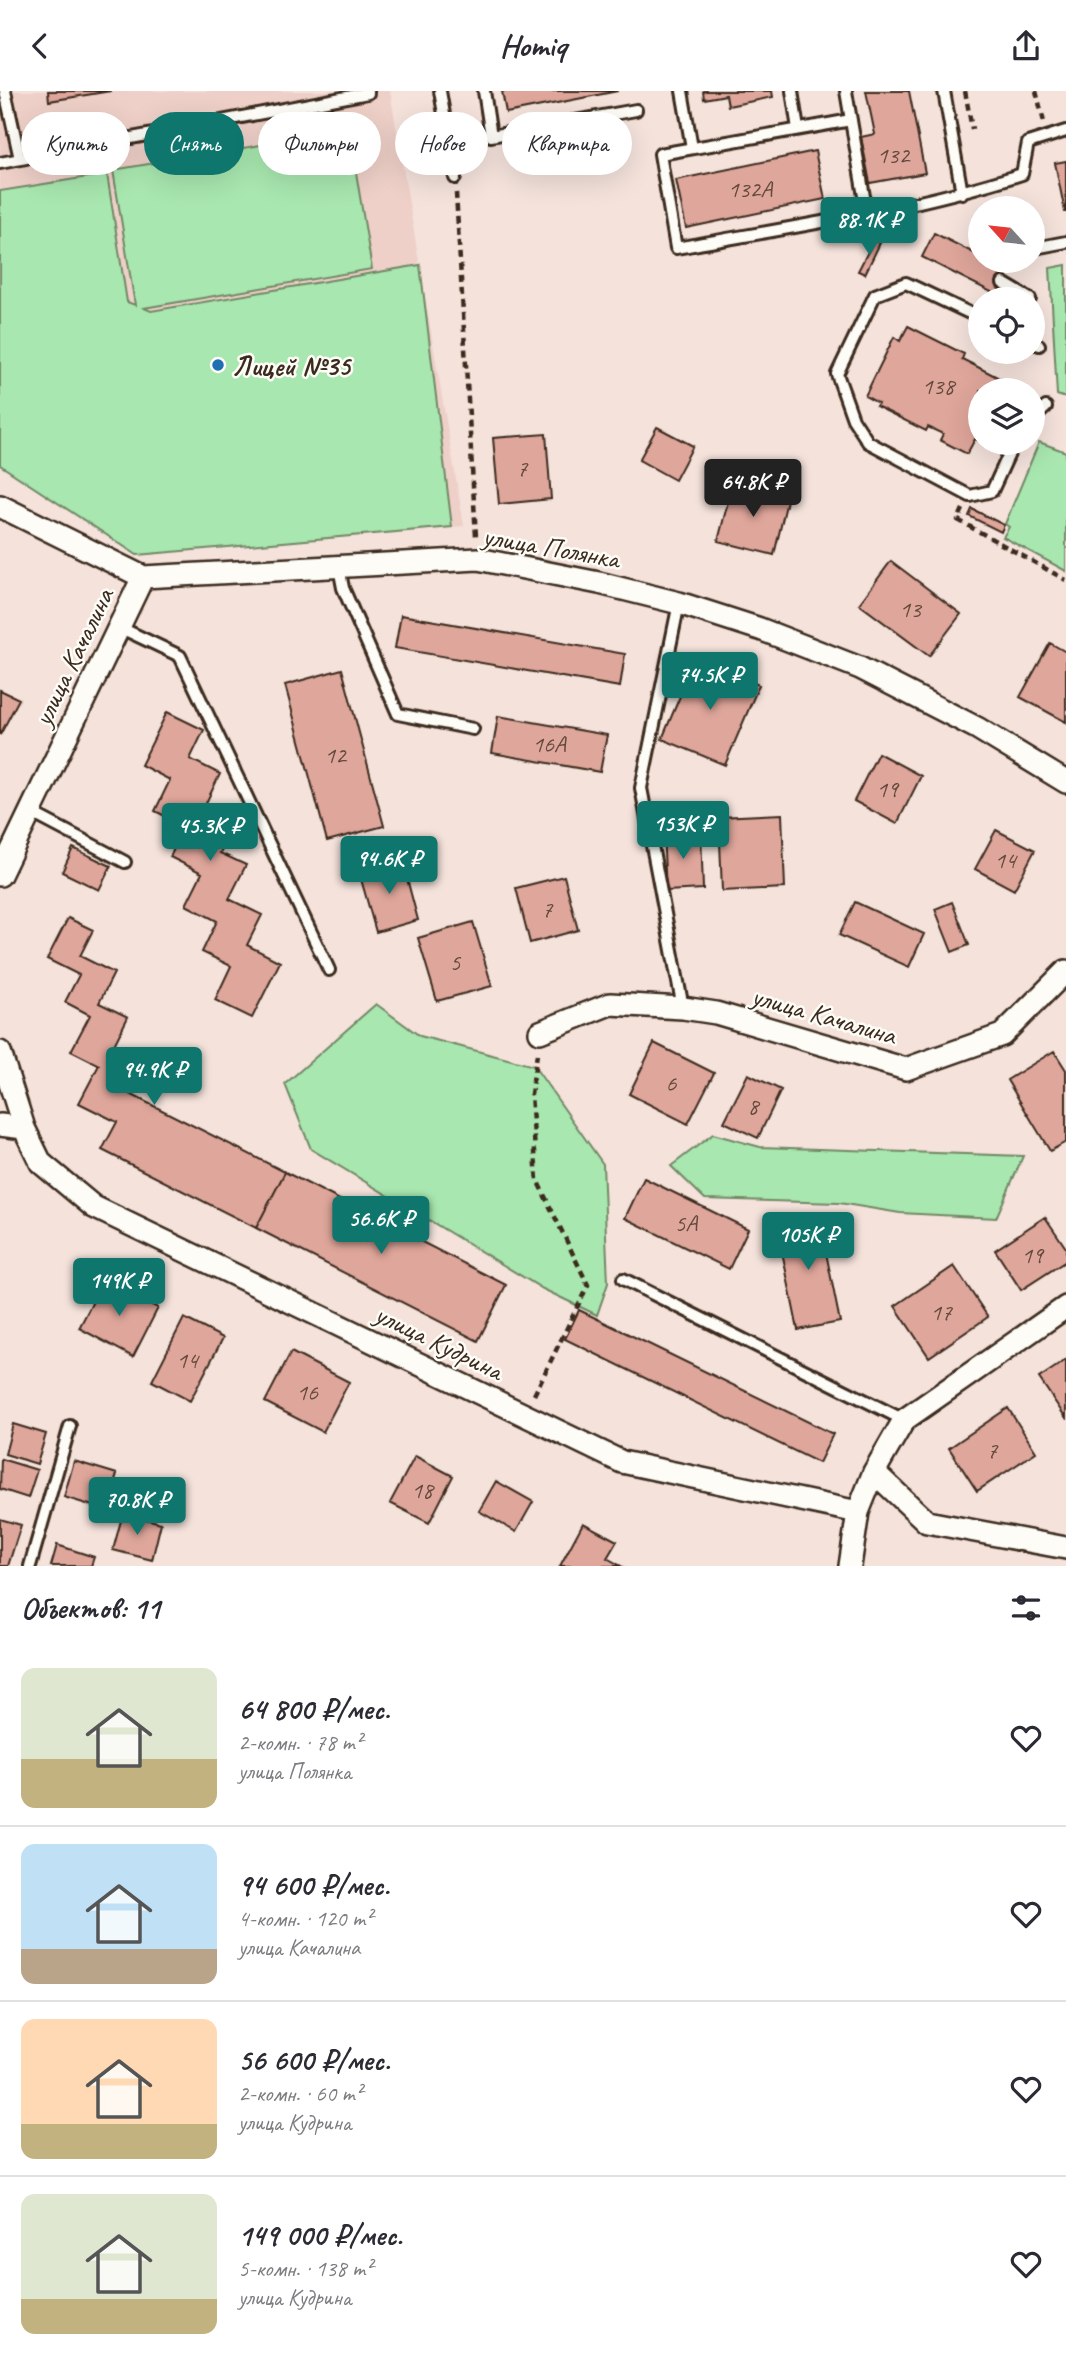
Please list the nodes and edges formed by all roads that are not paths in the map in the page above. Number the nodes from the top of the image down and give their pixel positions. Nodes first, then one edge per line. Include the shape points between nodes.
1 (5, 91) edge
2 (368, 91) edge
3 (440, 91) edge
4 (484, 91) edge
5 (682, 91) edge
6 (792, 91) edge
7 (846, 91) edge
8 (944, 91) edge
9 (636, 110) dead end
10 (851, 120) junction
11 (798, 129) junction
12 (1066, 131) edge
13 (692, 148) junction
14 (20, 159) junction
15 (0, 163) edge
16 (455, 178) road end
17 (962, 193) junction
18 (867, 214) junction
19 (1066, 242) edge
20 (1045, 246) edge
21 (1003, 283) dead end
22 (1010, 287) edge
23 (968, 311) edge
24 (1008, 455) edge
25 (0, 506) edge
26 (339, 567) junction
27 (143, 577) junction
28 (679, 603) junction
29 (119, 627) junction
30 (473, 729) dead end
31 (1066, 782) edge
32 (30, 812) junction
33 (125, 862) dead end
34 (0, 875) edge
35 (330, 970) dead end
36 (1066, 971) edge
37 (683, 1008) junction
38 (540, 1032) road end
39 (0, 1052) edge
40 (4, 1081) edge
41 (0, 1125) edge
42 (24, 1128) junction
43 (623, 1279) dead end
44 (1066, 1307) edge
45 (904, 1420) junction
46 (70, 1426) dead end
47 (874, 1472) junction
48 (858, 1511) junction
49 (1066, 1548) edge
50 (30, 1566) edge
51 (850, 1566) edge

1 - 14 lane
2 - 14 lane
3 - 16 lane
4 - 9 lane via 491,136
5 - 13 lane
6 - 11 lane
7 - 10 lane
8 - 17 lane
10 - 11 lane
10 - 18 lane
11 - 13 lane
12 - 17 lane via 1028,143 1022,174
13 - 18 lane via 660,154 676,248
14 - 15 lane
17 - 18 lane
19 - 20 lane
21 - 22 lane
23 - 24 lane via 905,282 875,295 837,374 853,419 868,442 970,496 992,491
25 - 27 street, улица Полянка
26 - 27 street, улица Полянка
26 - 28 street, улица Полянка via 478,559
26 - 30 lane via 343,588 398,714
27 - 29 street, улица Качалина
28 - 31 street, улица Полянка via 860,668 978,728
28 - 37 lane via 641,788
29 - 32 street, улица Качалина
29 - 35 lane via 180,656
32 - 33 lane
32 - 34 street, улица Качалина
36 - 37 street, улица Качалина via 1002,1035 906,1069 716,1013
37 - 38 street, улица Качалина via 610,1004
39 - 40 street, улица Кудрина
40 - 42 street, улица Кудрина
41 - 42 street
42 - 48 street, улица Кудрина via 41,1163 94,1207 622,1462
43 - 45 lane
44 - 45 street
45 - 47 street
46 - 50 lane
47 - 48 street
47 - 49 street via 926,1522
48 - 51 street

